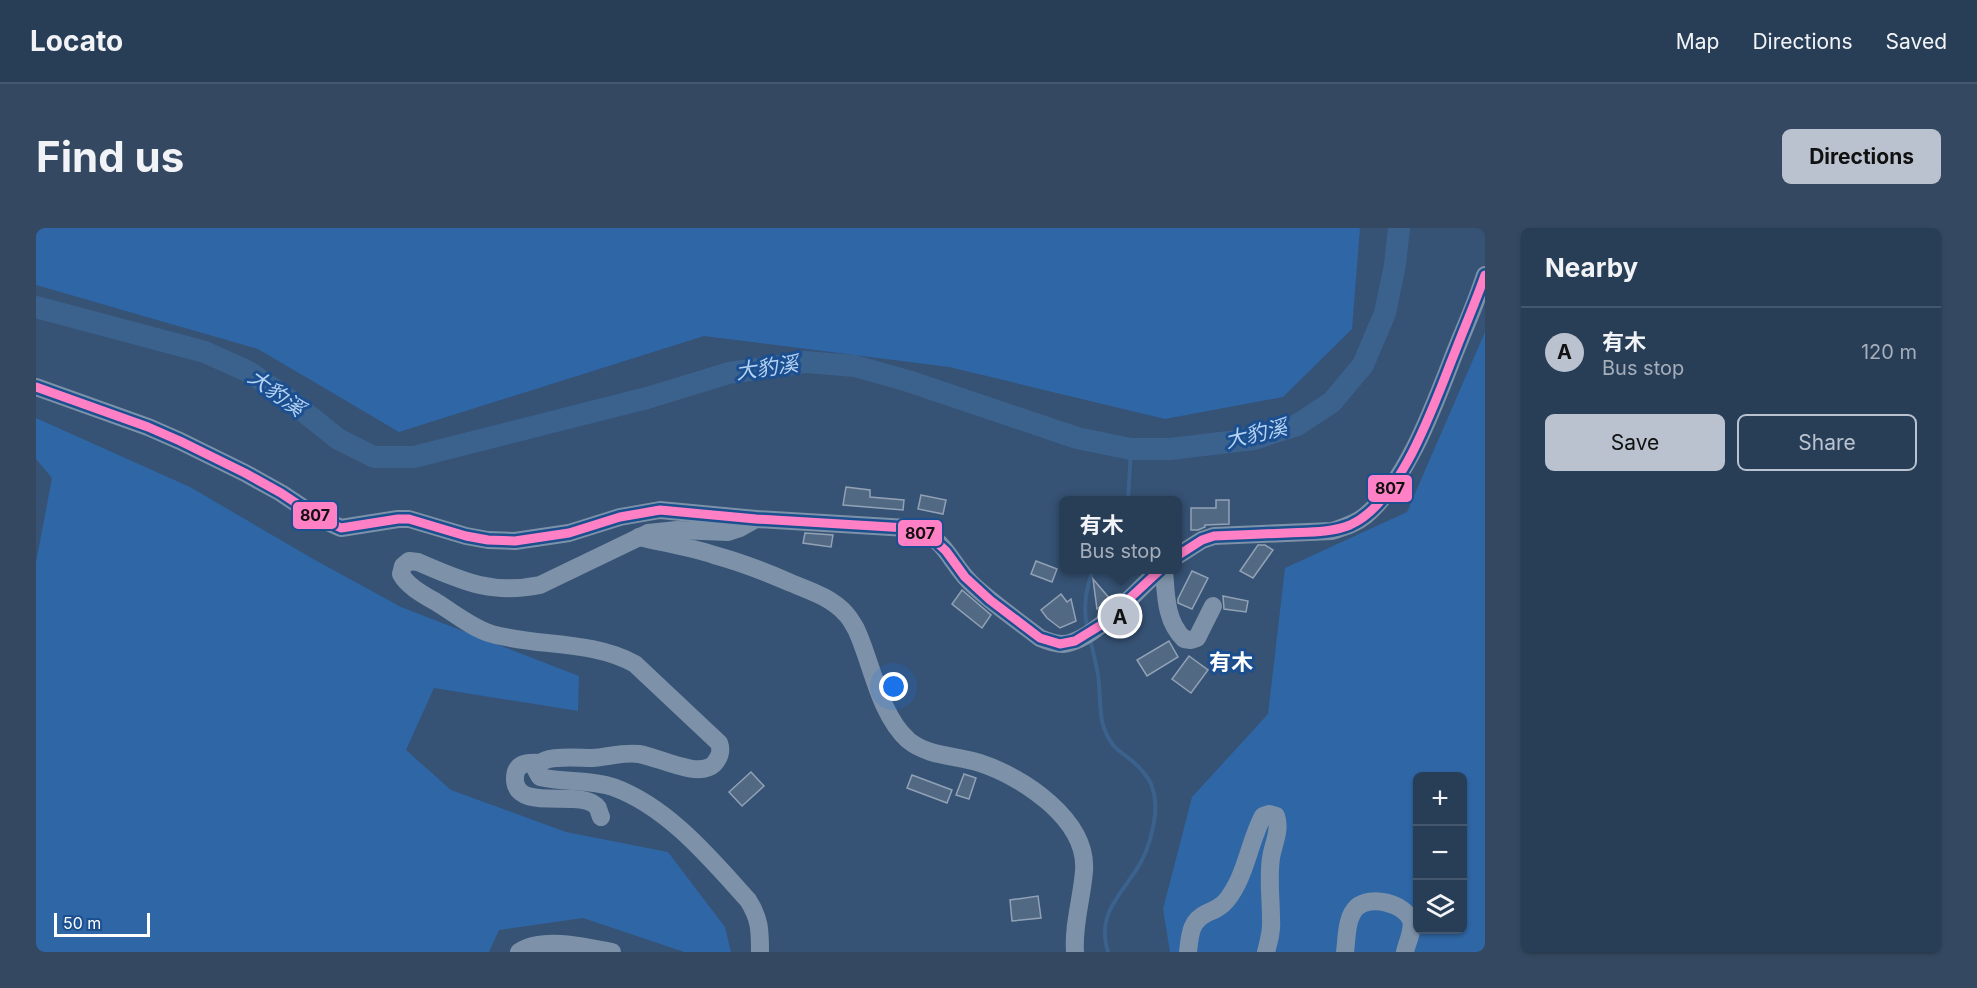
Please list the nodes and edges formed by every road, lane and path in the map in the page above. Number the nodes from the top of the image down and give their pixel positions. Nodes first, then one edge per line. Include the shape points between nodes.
1 (1485, 275) edge
2 (36, 387) edge
3 (756, 519) junction
4 (637, 537) junction
5 (1182, 553) edge
6 (1158, 574) edge
7 (1163, 574) edge
8 (1213, 606) dead end
9 (540, 763) junction
10 (601, 817) dead end
11 (519, 952) edge
12 (612, 952) edge
13 (760, 952) edge
14 (1075, 952) edge
15 (1188, 952) edge
16 (1266, 952) edge
17 (1345, 952) edge
18 (1405, 952) edge

1 - 5 street via 1414,450 1380,501 1365,516 1332,531 1214,536
2 - 3 street via 180,441 341,528 409,519 466,536 514,542 660,510
3 - 4 street via 728,532 657,530
3 - 6 street via 924,531 938,541 972,584 1040,638 1062,644 1083,638
4 - 9 street via 527,588 469,584 418,562 409,561 403,566 404,580 489,633 600,650 635,664 712,735 721,750 718,760 699,770 626,753 547,759
4 - 14 street via 714,555 776,576 834,603 856,631 877,688 907,739 922,749 989,766 1028,787 1058,811 1081,845 1084,869
7 - 8 street via 1170,616 1184,639 1197,638
9 - 10 street via 521,764 515,779 517,789 533,797 583,800 594,804
9 - 13 street via 536,770 540,777 613,787 640,799 674,824 748,900 759,922
11 - 12 street via 535,944 556,944
15 - 16 street via 1195,921 1226,901 1258,825 1269,814 1276,816 1278,822 1271,857 1271,919
17 - 18 street via 1350,919 1356,908 1366,901 1379,901 1402,909 1411,919

